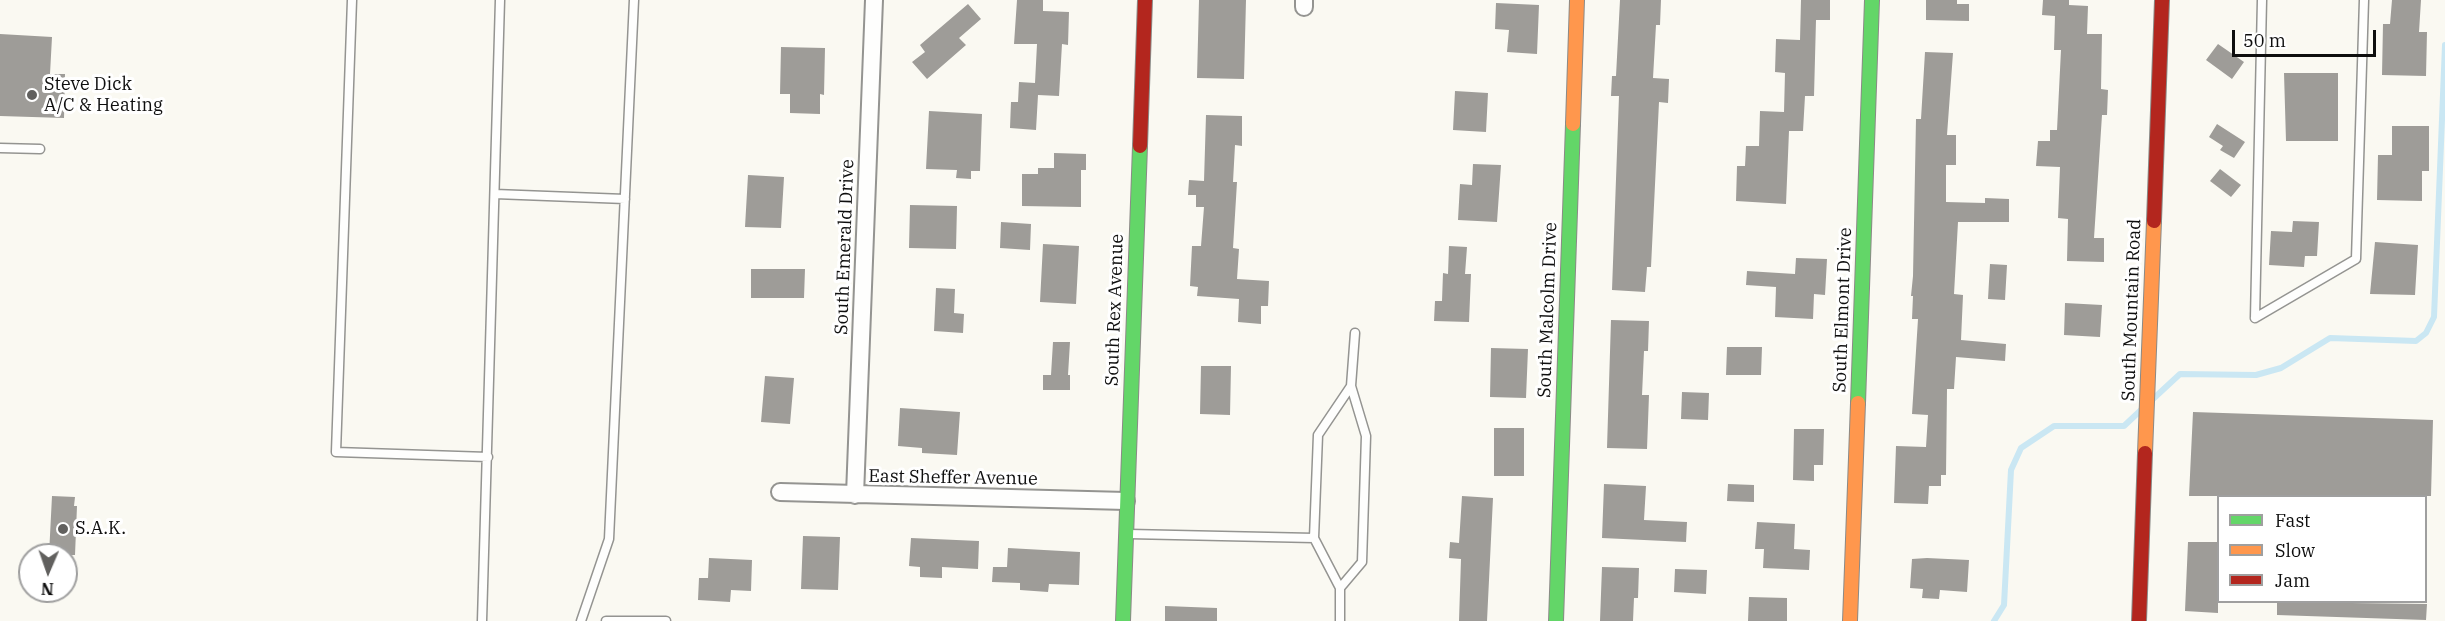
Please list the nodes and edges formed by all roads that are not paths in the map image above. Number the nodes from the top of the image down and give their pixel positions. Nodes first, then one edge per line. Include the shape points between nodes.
1 (352, 0) edge
2 (500, 0) edge
3 (634, 0) edge
4 (874, 0) edge
5 (1144, 0) edge
6 (1577, 0) edge
7 (1872, 0) edge
8 (2162, 0) edge
9 (2262, 0) edge
10 (2364, 0) edge
11 (0, 148) edge
12 (40, 149) dead end
13 (495, 194) junction
14 (625, 199) junction
15 (1354, 333) dead end
16 (1351, 386) junction
17 (488, 457) junction
18 (780, 492) dead end
19 (855, 495) junction
20 (1126, 501) junction
21 (1125, 534) junction
22 (1314, 538) junction
23 (1340, 588) junction
24 (482, 621) edge
25 (581, 621) edge
26 (606, 621) edge
27 (666, 621) edge
28 (1123, 621) edge
29 (1340, 621) edge
30 (1556, 621) edge
31 (1850, 621) edge
32 (2139, 621) edge

1 - 17 lane via 336,452
2 - 13 lane
3 - 14 lane
4 - 19 street, South Emerald Drive
5 - 20 street, South Rex Avenue
6 - 30 street, South Malcolm Drive
7 - 31 street, South Elmont Drive
8 - 32 street, South Mountain Road
9 - 10 lane via 2255,318 2356,259
11 - 12 lane
13 - 14 lane
13 - 17 lane
14 - 25 lane via 609,539
15 - 16 lane
16 - 22 lane via 1318,435
16 - 23 lane via 1366,436 1362,562
17 - 24 lane
18 - 19 street, East Sheffer Avenue
19 - 20 street, East Sheffer Avenue
20 - 21 street, South Rex Avenue
21 - 22 lane
21 - 28 street, South Rex Avenue
22 - 23 lane
23 - 29 lane
26 - 27 lane

